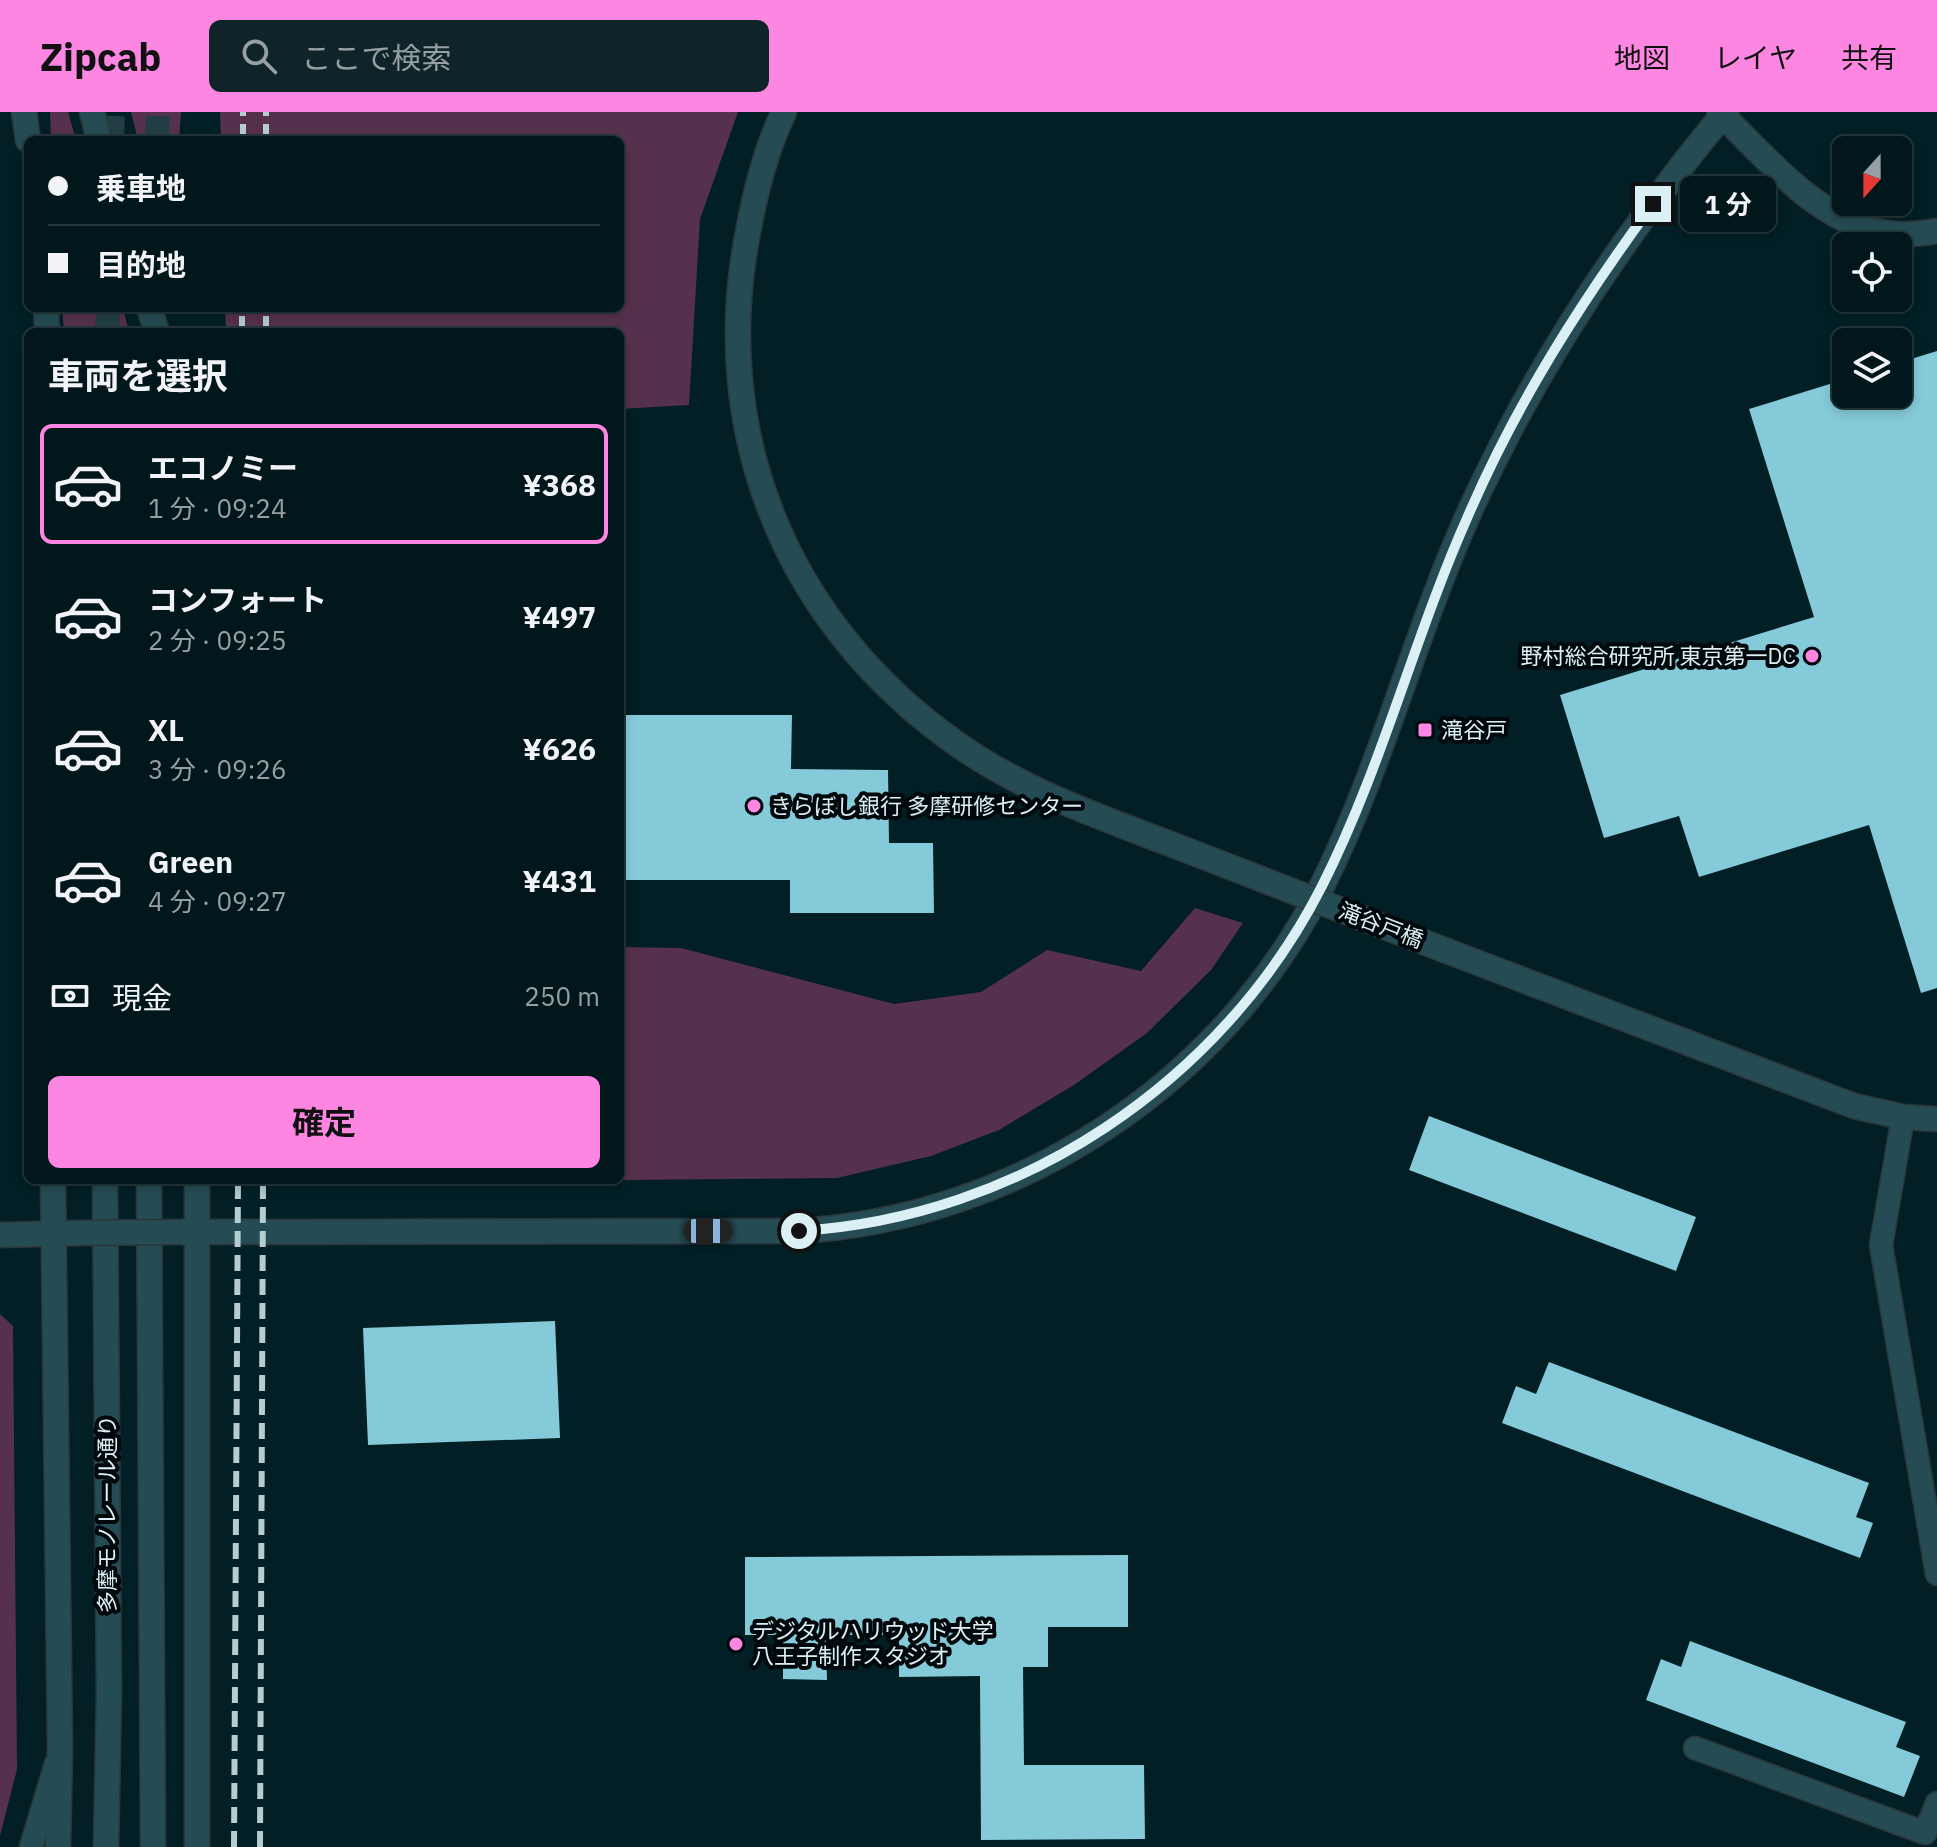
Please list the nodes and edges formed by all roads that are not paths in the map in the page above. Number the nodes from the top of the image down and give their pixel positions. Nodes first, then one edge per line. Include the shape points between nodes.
1 (24, 112) edge
2 (92, 112) edge
3 (784, 112) edge
4 (1723, 113) edge
5 (27, 136) edge
6 (98, 136) edge
7 (1937, 231) edge
8 (1903, 1117) junction
9 (1937, 1119) edge
10 (53, 1184) edge
11 (105, 1184) edge
12 (149, 1184) edge
13 (196, 1184) edge
14 (186, 1232) junction
15 (53, 1234) junction
16 (0, 1235) edge
17 (1936, 1568) edge
18 (1937, 1574) edge
19 (1695, 1748) dead end
20 (60, 1749) junction
21 (1937, 1803) edge
22 (31, 1847) edge
23 (58, 1847) edge
24 (106, 1847) edge
25 (153, 1847) edge
26 (197, 1847) edge

1 - 5 street
2 - 6 street
3 - 8 street, 滝谷戸橋, bridge via 755,197 738,278 738,368 753,457 773,523 812,597 910,707 957,744 1040,793 1814,1092
4 - 7 street via 1797,187 1841,217 1881,232
4 - 14 street via 1623,244 1540,370 1441,581 1353,819 1292,940 1213,1040 1146,1100 1069,1150 991,1189 897,1219 848,1228
8 - 9 street, 滝谷戸橋
8 - 17 lane via 1881,1245
10 - 15 street
11 - 24 street, 多摩モノレール通り
12 - 25 street, 多摩モノレール通り
13 - 14 street
14 - 15 street, bridge
14 - 26 street
15 - 16 street
15 - 20 street
17 - 18 lane
19 - 21 lane via 1925,1833
20 - 22 lane
20 - 23 street

